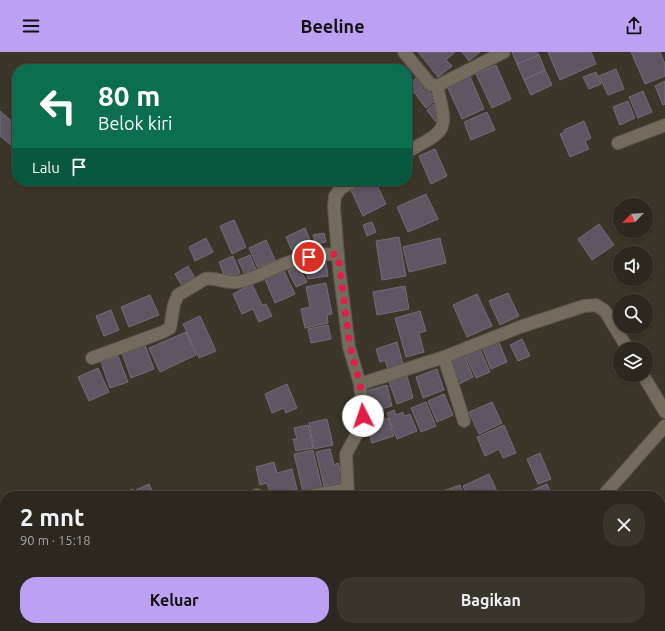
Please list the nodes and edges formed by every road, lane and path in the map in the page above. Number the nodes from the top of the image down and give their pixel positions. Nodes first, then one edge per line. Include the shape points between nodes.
1 (404, 52) edge
2 (504, 52) edge
3 (440, 85) junction
4 (665, 125) edge
5 (618, 143) dead end
6 (412, 149) edge
7 (345, 186) edge
8 (338, 255) junction
9 (624, 342) edge
10 (444, 357) junction
11 (92, 358) dead end
12 (647, 382) edge
13 (360, 384) junction
14 (665, 412) edge
15 (464, 421) dead end
16 (665, 426) edge
17 (348, 491) edge
18 (607, 491) edge

1 - 3 street via 430,84
2 - 3 street
3 - 6 street via 444,113 442,127 438,134
4 - 5 street via 662,124
7 - 8 street via 335,196
8 - 11 street via 324,253 279,266 245,281 229,283 205,279 178,295 170,328
8 - 13 street via 350,346
9 - 10 street via 605,311 596,306 584,306 520,327
10 - 13 street
10 - 15 street
12 - 14 street
13 - 17 street via 363,416 361,426 346,454
16 - 18 street

